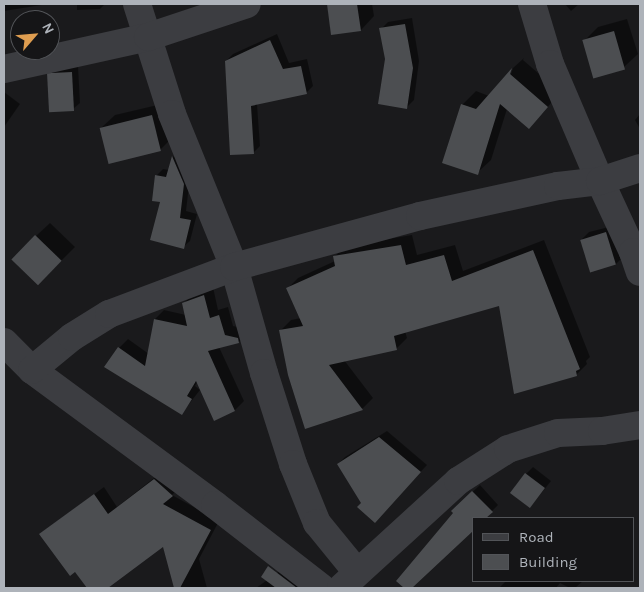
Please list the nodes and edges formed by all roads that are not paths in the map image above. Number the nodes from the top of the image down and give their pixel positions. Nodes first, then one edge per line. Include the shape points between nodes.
1 (137, 4) edge
2 (247, 4) edge
3 (532, 4) edge
4 (148, 37) junction
5 (4, 69) edge
6 (640, 168) edge
7 (600, 181) junction
8 (234, 267) junction
9 (640, 272) edge
10 (4, 342) edge
11 (32, 370) junction
12 (640, 425) edge
13 (349, 580) edge
14 (322, 588) edge

1 - 4 street
2 - 4 street
3 - 7 street via 550,64
4 - 5 street
4 - 8 street via 172,114
6 - 7 street
7 - 8 street via 558,186 420,216
7 - 9 street
8 - 11 street via 109,314 72,337
8 - 13 street via 293,464 317,523
10 - 11 street
11 - 14 street
12 - 13 street via 558,433 508,450 458,482

